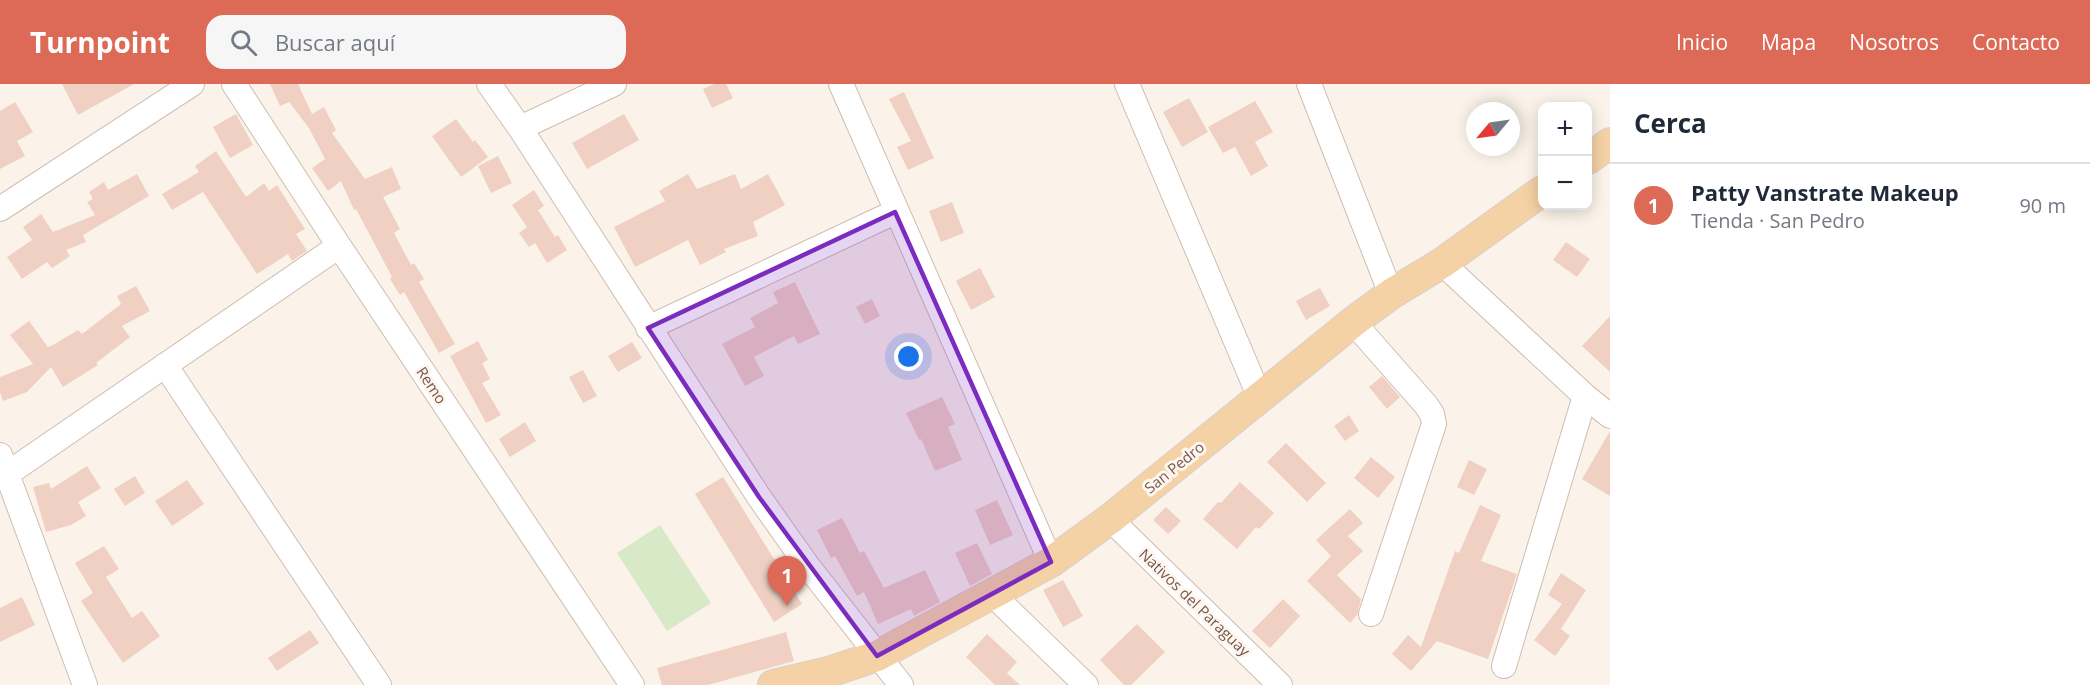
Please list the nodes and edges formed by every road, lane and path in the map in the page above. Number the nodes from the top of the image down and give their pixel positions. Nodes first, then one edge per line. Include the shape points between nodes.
1 (192, 84) edge
2 (234, 84) edge
3 (489, 84) edge
4 (614, 84) edge
5 (840, 84) edge
6 (1309, 84) edge
7 (1133, 87) edge
8 (520, 128) junction
9 (1610, 143) edge
10 (1591, 156) edge
11 (1538, 194) edge
12 (0, 209) edge
13 (895, 212) junction
14 (339, 246) junction
15 (1442, 263) junction
16 (1391, 294) junction
17 (1353, 322) junction
18 (648, 327) junction
19 (165, 365) junction
20 (1585, 396) junction
21 (1260, 398) junction
22 (1610, 416) edge
23 (4, 465) edge
24 (1110, 519) junction
25 (1051, 562) junction
26 (993, 595) junction
27 (1371, 614) dead end
28 (877, 656) junction
29 (1504, 666) dead end
30 (85, 685) edge
31 (379, 685) edge
32 (632, 685) edge
33 (773, 685) edge
34 (900, 685) edge
35 (1086, 685) edge
36 (1280, 685) edge

1 - 12 street
2 - 14 street, Remo
3 - 8 street
4 - 8 street
5 - 13 street
6 - 16 street
7 - 21 street
8 - 18 street
9 - 10 main road
11 - 15 main road, San Pedro
13 - 18 street
13 - 25 street
14 - 19 street
14 - 32 street, Remo
15 - 16 main road, San Pedro
15 - 20 street
16 - 17 main road, San Pedro
17 - 21 main road, San Pedro
17 - 27 street via 1426,405 1434,424
18 - 28 street via 759,497
19 - 23 street
19 - 31 street
20 - 22 street
20 - 29 street
21 - 24 main road, San Pedro
23 - 30 street
24 - 25 main road, San Pedro
24 - 36 street, Nativos del Paraguay
25 - 26 main road, San Pedro
26 - 28 main road, San Pedro
26 - 35 street
28 - 33 main road, San Pedro
28 - 34 street

